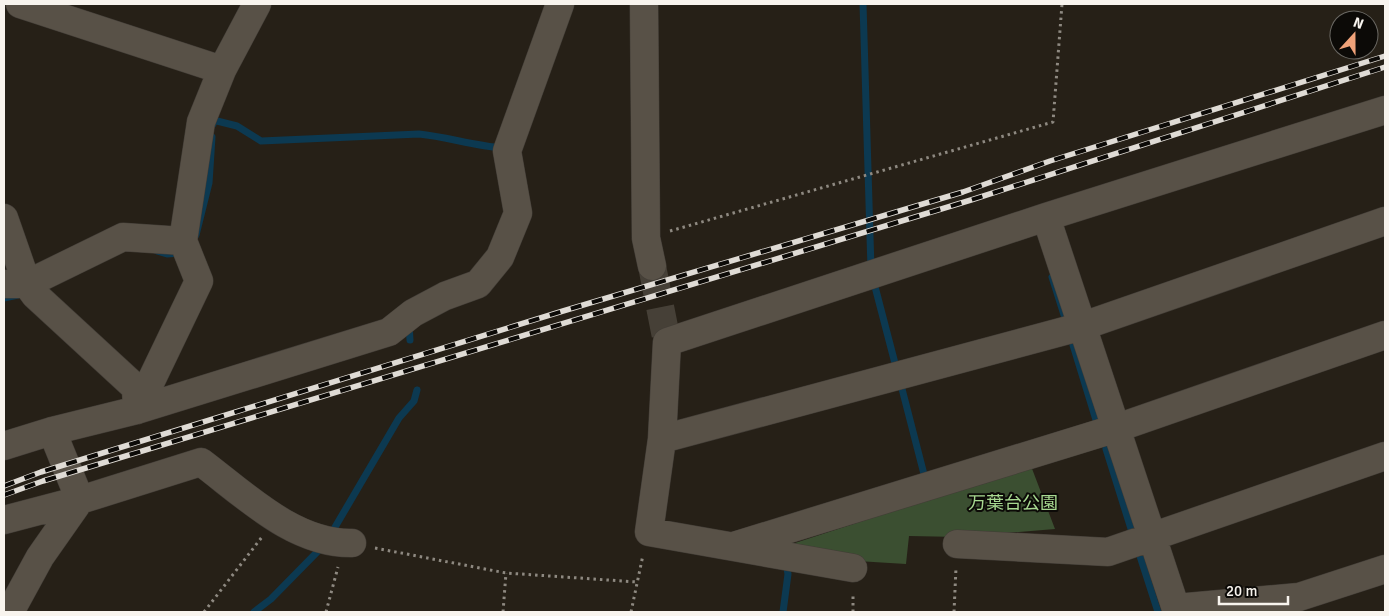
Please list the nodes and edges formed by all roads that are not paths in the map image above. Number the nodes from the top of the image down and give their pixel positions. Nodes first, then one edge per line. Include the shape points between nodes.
1 (20, 4) edge
2 (257, 4) edge
3 (560, 4) edge
4 (644, 4) edge
5 (222, 70) junction
6 (1385, 110) edge
7 (1046, 217) junction
8 (4, 218) edge
9 (1385, 221) edge
10 (186, 247) junction
11 (652, 266) tunnel mouth
12 (24, 288) edge
13 (1083, 326) junction
14 (1385, 335) edge
15 (137, 410) junction
16 (1117, 428) junction
17 (52, 431) junction
18 (662, 439) junction
19 (4, 446) edge
20 (1385, 456) edge
21 (80, 500) junction
22 (4, 520) edge
23 (1152, 536) junction
24 (337, 542) road end
25 (957, 544) road end
26 (731, 547) junction
27 (853, 568) dead end
28 (1385, 569) edge
29 (12, 606) edge
30 (1177, 610) edge

1 - 5 street
2 - 5 street
3 - 15 street via 507,151 518,213 500,257 478,284 413,313 389,332
4 - 11 street via 646,238
5 - 10 street via 201,122
6 - 7 street
7 - 13 street
7 - 18 street via 666,342
8 - 12 street
9 - 13 street
10 - 12 street via 123,238
10 - 15 street via 199,281
12 - 15 street via 136,388
13 - 16 street
13 - 18 street
14 - 16 street
15 - 17 street
16 - 23 street
16 - 26 street
17 - 19 street
17 - 21 street
18 - 26 street via 648,532
20 - 23 street
21 - 22 street
21 - 24 street via 201,462 276,519
21 - 29 street via 40,557
23 - 25 street via 1108,552
23 - 30 street
26 - 27 street
28 - 30 street via 1299,597

